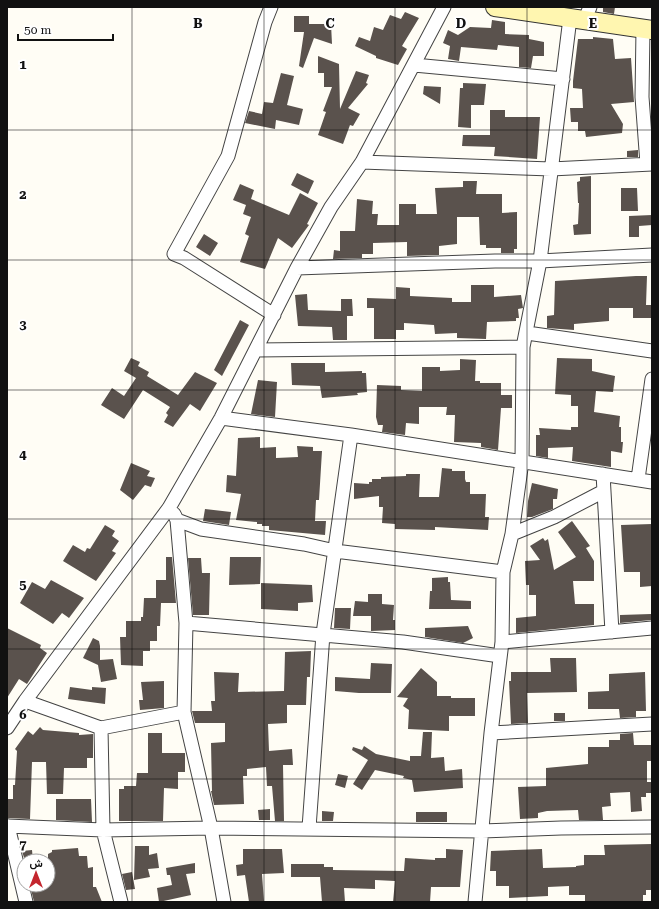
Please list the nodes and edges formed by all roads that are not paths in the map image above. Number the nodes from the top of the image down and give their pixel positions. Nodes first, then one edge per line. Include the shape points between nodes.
1 (271, 7) edge
2 (444, 7) edge
3 (495, 7) edge
4 (582, 15) edge
5 (648, 29) edge
6 (414, 65) junction
7 (563, 79) junction
8 (362, 162) junction
9 (650, 164) edge
10 (551, 169) junction
11 (652, 255) edge
12 (540, 262) junction
13 (297, 268) junction
14 (274, 315) junction
15 (527, 333) junction
16 (523, 347) junction
17 (256, 350) junction
18 (652, 351) edge
19 (652, 379) edge
20 (221, 418) junction
21 (351, 435) junction
22 (522, 461) junction
23 (603, 474) junction
24 (638, 479) junction
25 (652, 482) edge
26 (604, 491) junction
27 (169, 508) junction
28 (177, 520) junction
29 (512, 534) junction
30 (335, 551) junction
31 (503, 572) junction
32 (186, 623) junction
33 (652, 628) edge
34 (612, 632) junction
35 (323, 634) junction
36 (502, 642) junction
37 (500, 656) junction
38 (25, 701) junction
39 (184, 712) junction
40 (652, 724) edge
41 (7, 728) edge
42 (101, 728) junction
43 (491, 733) junction
44 (8, 826) edge
45 (652, 827) edge
46 (211, 828) junction
47 (309, 828) junction
48 (103, 830) junction
49 (482, 831) junction
50 (26, 902) edge
51 (121, 902) edge
52 (224, 902) edge
53 (475, 902) edge

1 - 14 street via 228,156 174,254
2 - 6 street
3 - 4 street
4 - 5 street
4 - 7 street
5 - 9 street via 642,97
6 - 7 street
6 - 8 street
7 - 10 street
8 - 10 street
8 - 13 street via 331,207
9 - 10 street
10 - 12 street
11 - 12 street
12 - 13 street via 495,261
12 - 15 street
13 - 14 street
14 - 17 street
15 - 16 street
15 - 18 street
16 - 17 street
16 - 22 street
17 - 20 street
19 - 24 street
20 - 21 street
20 - 27 street
21 - 22 street
21 - 30 street
22 - 23 street
22 - 29 street
23 - 24 street
23 - 26 street
24 - 25 street
26 - 29 street via 554,517
26 - 34 street
27 - 28 street
27 - 38 street
28 - 30 street via 201,529
28 - 32 street
29 - 31 street
30 - 31 street
30 - 35 street
31 - 36 street
32 - 35 street
32 - 39 street
33 - 34 street
34 - 36 street
35 - 37 street
35 - 47 street
36 - 37 street
37 - 43 street
38 - 41 street
38 - 42 street
39 - 42 street
39 - 46 street
40 - 43 street
42 - 48 street
43 - 49 street
44 - 48 street
44 - 50 street
45 - 49 street
46 - 47 street
46 - 48 street
46 - 52 street
47 - 49 street
48 - 51 street
49 - 53 street

